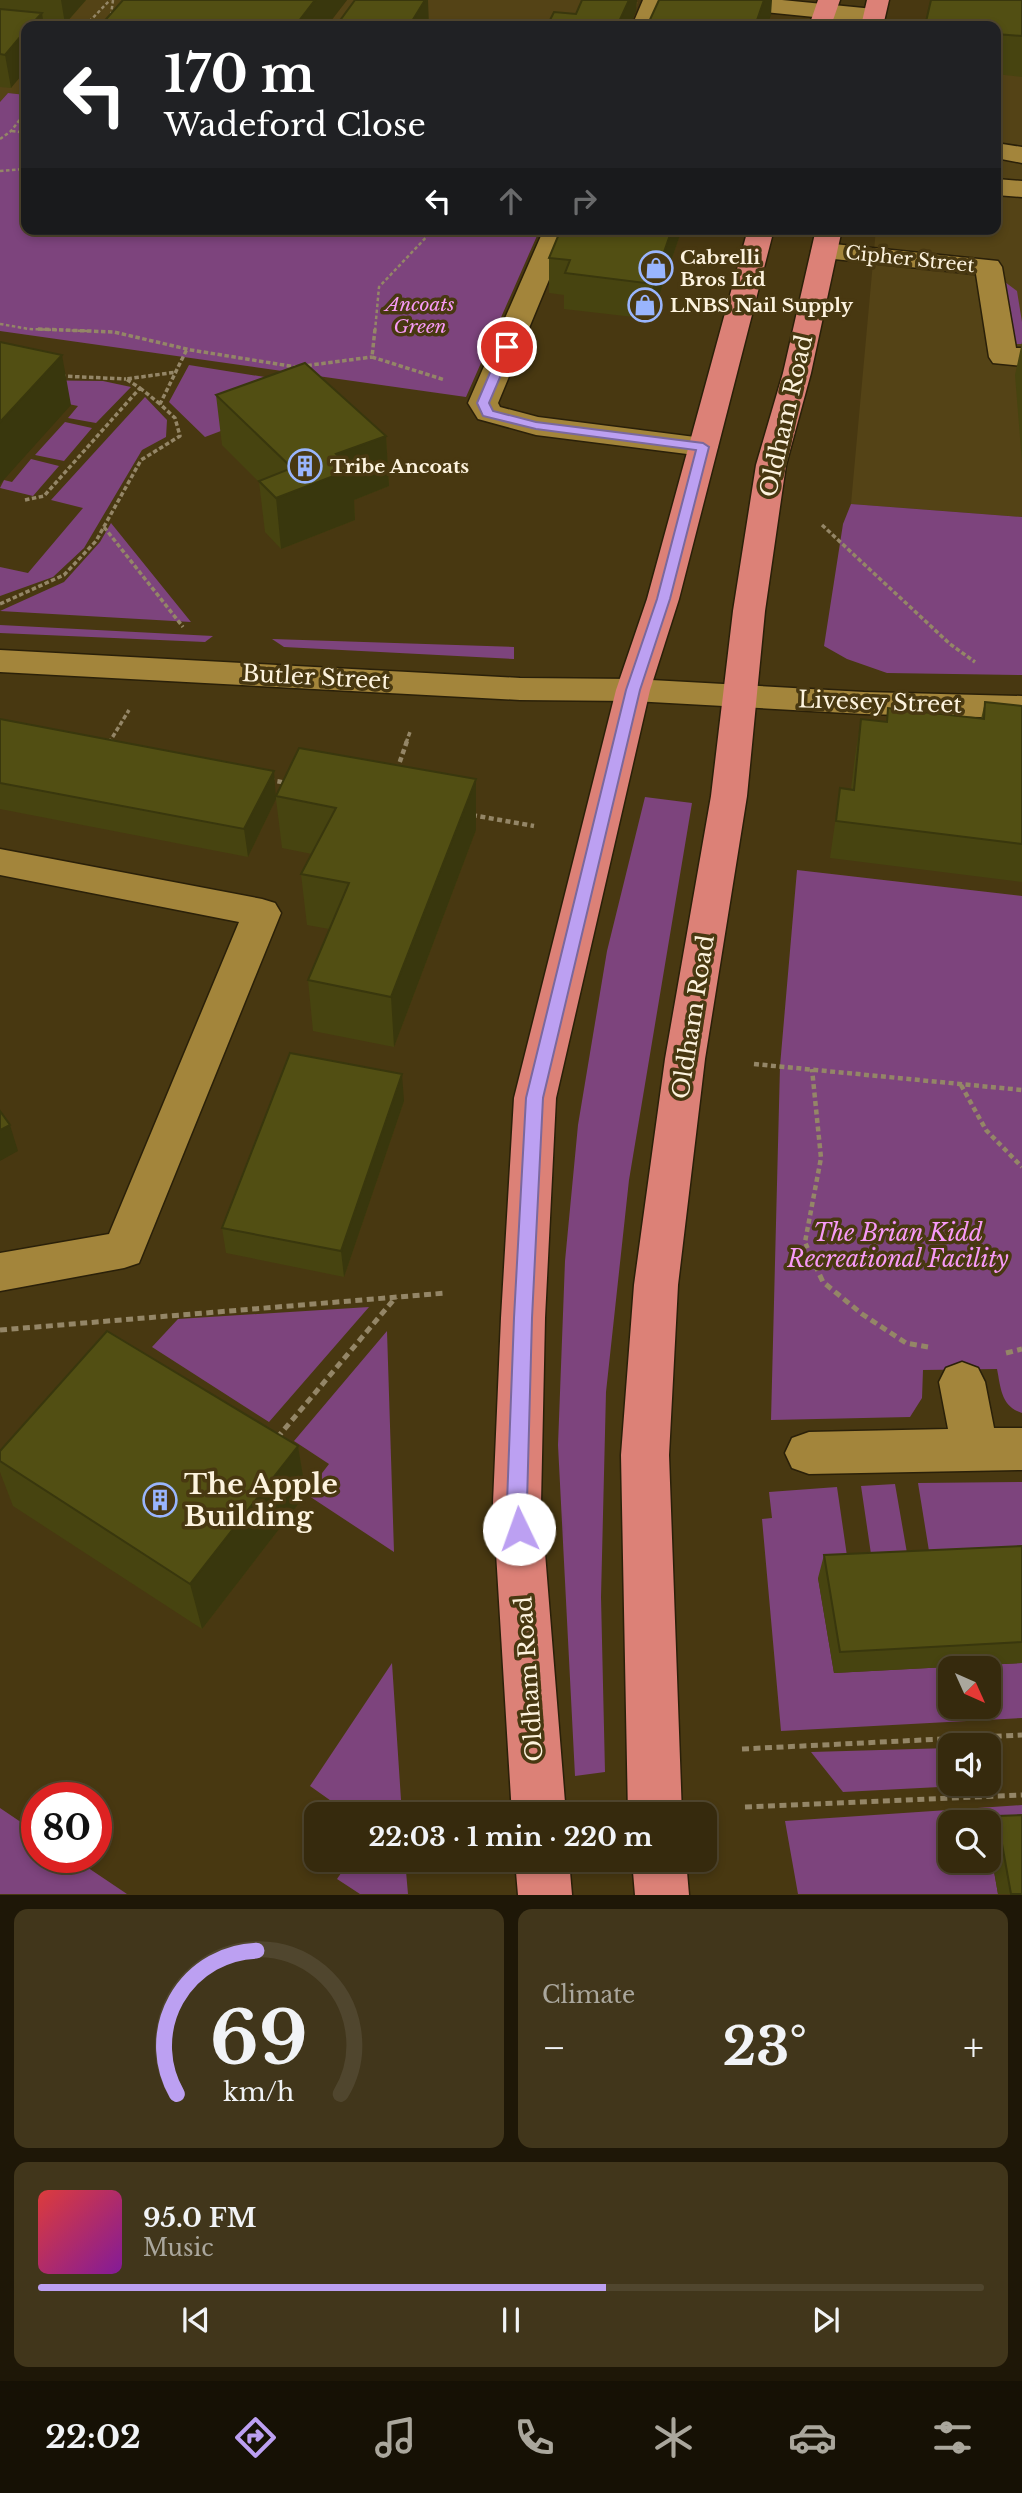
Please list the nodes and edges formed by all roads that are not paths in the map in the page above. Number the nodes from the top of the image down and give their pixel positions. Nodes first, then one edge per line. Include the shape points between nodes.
1 (654, 0) edge
2 (714, 0) edge
3 (825, 13) edge
4 (875, 14) edge
5 (645, 21) edge
6 (1001, 152) edge
7 (1022, 155) edge
8 (1001, 187) edge
9 (1022, 189) edge
10 (555, 235) edge
11 (759, 235) edge
12 (826, 240) edge
13 (1012, 357) edge
14 (703, 447) junction
15 (6, 670) edge
16 (633, 690) junction
17 (739, 695) junction
18 (1022, 707) edge
19 (0, 862) edge
20 (0, 1272) edge
21 (952, 1366) road end
22 (1022, 1449) edge
23 (975, 1450) junction
24 (809, 1453) dead end
25 (538, 1802) edge
26 (655, 1802) edge
27 (543, 1872) edge
28 (660, 1872) edge
29 (545, 1895) edge
30 (662, 1895) edge

1 - 5 street
2 - 3 street
3 - 4 street
6 - 7 street
8 - 9 street
10 - 14 street via 487,403 536,426
11 - 14 highway, Oldham Road
12 - 13 street, Cipher Street via 988,267
12 - 17 highway, Oldham Road via 771,465
14 - 16 highway, Oldham Road via 663,599
15 - 16 street, Butler Street
16 - 17 street, Butler Street
16 - 25 highway, Oldham Road via 535,1098 517,1503
17 - 18 street, Livesey Street
17 - 26 highway, Oldham Road via 729,796 685,1059 656,1285 645,1455
19 - 20 street via 262,913 124,1251
21 - 23 street
22 - 23 street
23 - 24 street
27 - 29 highway
28 - 30 highway

